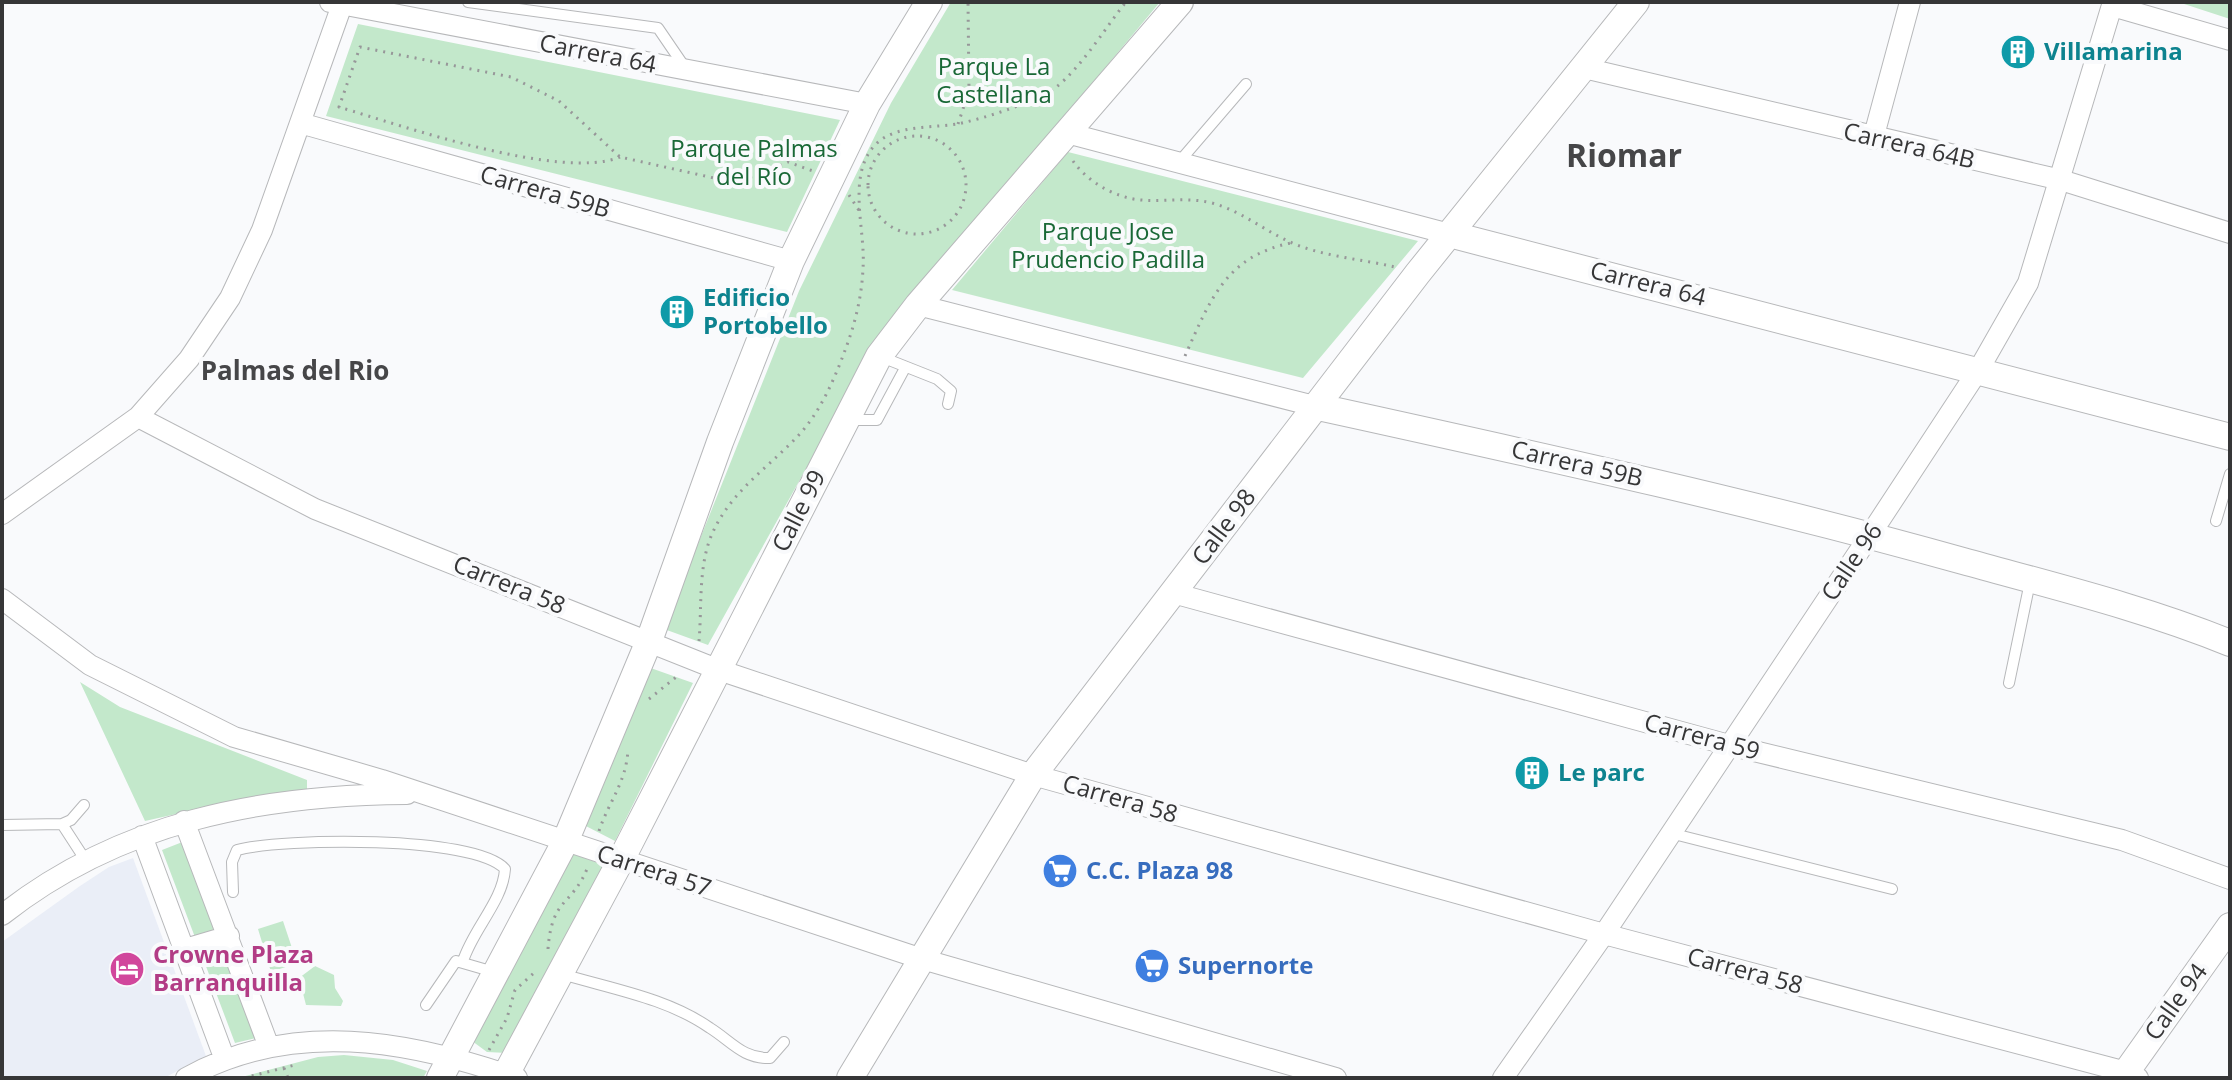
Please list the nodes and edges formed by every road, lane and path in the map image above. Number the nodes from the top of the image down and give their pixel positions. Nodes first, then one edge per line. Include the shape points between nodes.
1 (468, 2) edge
2 (929, 2) edge
3 (968, 2) edge
4 (1126, 2) edge
5 (1180, 2) edge
6 (1636, 2) edge
7 (1910, 2) edge
8 (338, 3) edge
9 (2112, 4) edge
10 (2230, 40) edge
11 (1584, 68) junction
12 (687, 71) junction
13 (1246, 84) dead end
14 (867, 104) junction
15 (300, 123) junction
16 (958, 124) junction
17 (1063, 137) junction
18 (1873, 139) junction
19 (620, 157) junction
20 (1179, 162) junction
21 (2061, 180) junction
22 (830, 181) junction
23 (861, 215) junction
24 (953, 220) joint
25 (2230, 233) edge
26 (1449, 234) junction
27 (1291, 243) junction
28 (791, 261) junction
29 (1418, 273) junction
30 (918, 305) junction
31 (879, 356) junction
32 (905, 368) junction
33 (1979, 369) junction
34 (1178, 370) junction
35 (948, 404) dead end
36 (1314, 406) junction
37 (138, 417) junction
38 (846, 420) junction
39 (2230, 437) edge
40 (2230, 474) edge
41 (2, 514) edge
42 (2216, 521) dead end
43 (1870, 535) junction
44 (2030, 580) junction
45 (1173, 593) junction
46 (2, 599) edge
47 (649, 641) junction
48 (2230, 643) edge
49 (707, 665) junction
50 (2009, 683) dead end
51 (643, 707) dead end
52 (629, 741) dead end
53 (1729, 745) junction
54 (1033, 775) junction
55 (419, 794) junction
56 (84, 805) dead end
57 (184, 821) junction
58 (62, 824) junction
59 (2, 825) edge
60 (1670, 833) junction
61 (142, 836) junction
62 (565, 842) junction
63 (592, 851) junction
64 (621, 860) junction
65 (86, 861) junction
66 (2230, 879) edge
67 (1892, 889) dead end
68 (233, 892) dead end
69 (2, 915) edge
70 (2230, 926) edge
71 (1604, 934) junction
72 (229, 936) junction
73 (185, 949) junction
74 (922, 959) junction
75 (463, 961) junction
76 (548, 966) junction
77 (496, 973) junction
78 (426, 1005) dead end
79 (784, 1042) dead end
80 (269, 1047) junction
81 (487, 1052) dead end
82 (225, 1060) junction
83 (307, 1061) dead end
84 (446, 1068) edge
85 (2129, 1076) edge
86 (509, 1077) edge
87 (186, 1078) edge
88 (244, 1078) edge
89 (850, 1078) edge
90 (1336, 1078) edge
91 (1503, 1078) edge

1 - 12 lane via 658,28
2 - 14 street
3 - 16 path via 969,91
4 - 16 path via 1061,84
5 - 17 street, Calle 99
6 - 11 street, Calle 98
7 - 18 street
8 - 12 street, Carrera 64
8 - 15 street
9 - 10 street
9 - 21 street, Calle 96
11 - 18 street, Carrera 64B
11 - 26 street, Calle 98
12 - 14 street, Carrera 64
13 - 20 lane
14 - 22 street
15 - 28 street, Carrera 59B
15 - 37 street via 262,230 230,298 189,359
16 - 23 path via 891,135 875,145 864,165
17 - 20 street, Carrera 64
17 - 27 path via 1079,169 1118,195 1214,204
17 - 30 street, Calle 99
18 - 21 street, Carrera 64B
19 - 19 path via 559,101 511,77 360,47 339,107 525,157 602,164
19 - 22 path via 727,181 757,176 788,162
20 - 26 street, Carrera 64
21 - 25 street, Carrera 64B
21 - 33 street, Calle 96 via 2028,283
22 - 23 path via 854,200
22 - 28 street
23 - 49 path via 864,267 857,311 831,385 808,425 728,503 711,536 704,567
24 - 24 path via 964,202 967,181 961,161 947,145 928,137 906,137 887,146 868,181 870,201 881,218 897,230 916,234 936,231
26 - 29 street, Calle 98
26 - 33 street, Carrera 64
27 - 29 path
27 - 34 path via 1249,256 1228,276
28 - 47 street via 715,441
29 - 36 street, Calle 98
30 - 31 street, Calle 99
30 - 34 street, Carrera 59B
31 - 32 lane
31 - 38 street, Calle 99
32 - 35 lane via 948,388
32 - 38 lane via 877,420
33 - 39 street, Carrera 64
33 - 43 street, Calle 96
34 - 36 street, Carrera 59B
36 - 43 street, Carrera 59B
36 - 45 street, Calle 98
37 - 41 street
37 - 47 street, Carrera 58 via 315,509
38 - 49 street, Calle 99
40 - 42 lane
43 - 44 street, Carrera 59B
43 - 53 street, Calle 96
44 - 48 street, Carrera 59B via 2176,621
44 - 50 lane
45 - 53 street, Carrera 59
45 - 54 street, Calle 98
46 - 55 street, Carrera 57 via 90,665 234,737
47 - 49 street, Carrera 58
47 - 62 street
49 - 51 path
49 - 54 street, Carrera 58
49 - 64 street, Calle 99
52 - 63 path via 626,775 609,803
53 - 60 street, Calle 96
53 - 66 street, Carrera 59 via 2122,840
54 - 71 street, Carrera 58
54 - 74 street, Calle 98
55 - 57 street via 283,799
55 - 62 street, Carrera 57
56 - 58 lane
57 - 61 street
57 - 72 street
58 - 59 lane
58 - 65 lane
60 - 67 lane
60 - 71 street, Calle 96
61 - 65 street
61 - 73 street
62 - 63 street, Carrera 57
62 - 77 street
63 - 64 street, Carrera 57
63 - 76 path via 581,880 554,913
64 - 74 street, Carrera 57
64 - 76 street, Calle 99
65 - 69 street
68 - 75 lane via 237,850 262,843 378,841 498,861 505,869 504,882 469,940
70 - 85 street, Calle 94
71 - 85 street, Carrera 58
71 - 91 street, Calle 96
72 - 73 street
72 - 80 street
73 - 82 street
74 - 89 street, Calle 98
74 - 90 street, Carrera 57
75 - 77 lane
75 - 78 lane via 456,961
76 - 79 lane via 670,1007 709,1027 747,1057 770,1058
76 - 81 path via 515,990 507,1018
76 - 86 street, Calle 99
77 - 84 street
80 - 82 street
80 - 84 street via 374,1041
82 - 87 street
83 - 88 path
84 - 86 street

